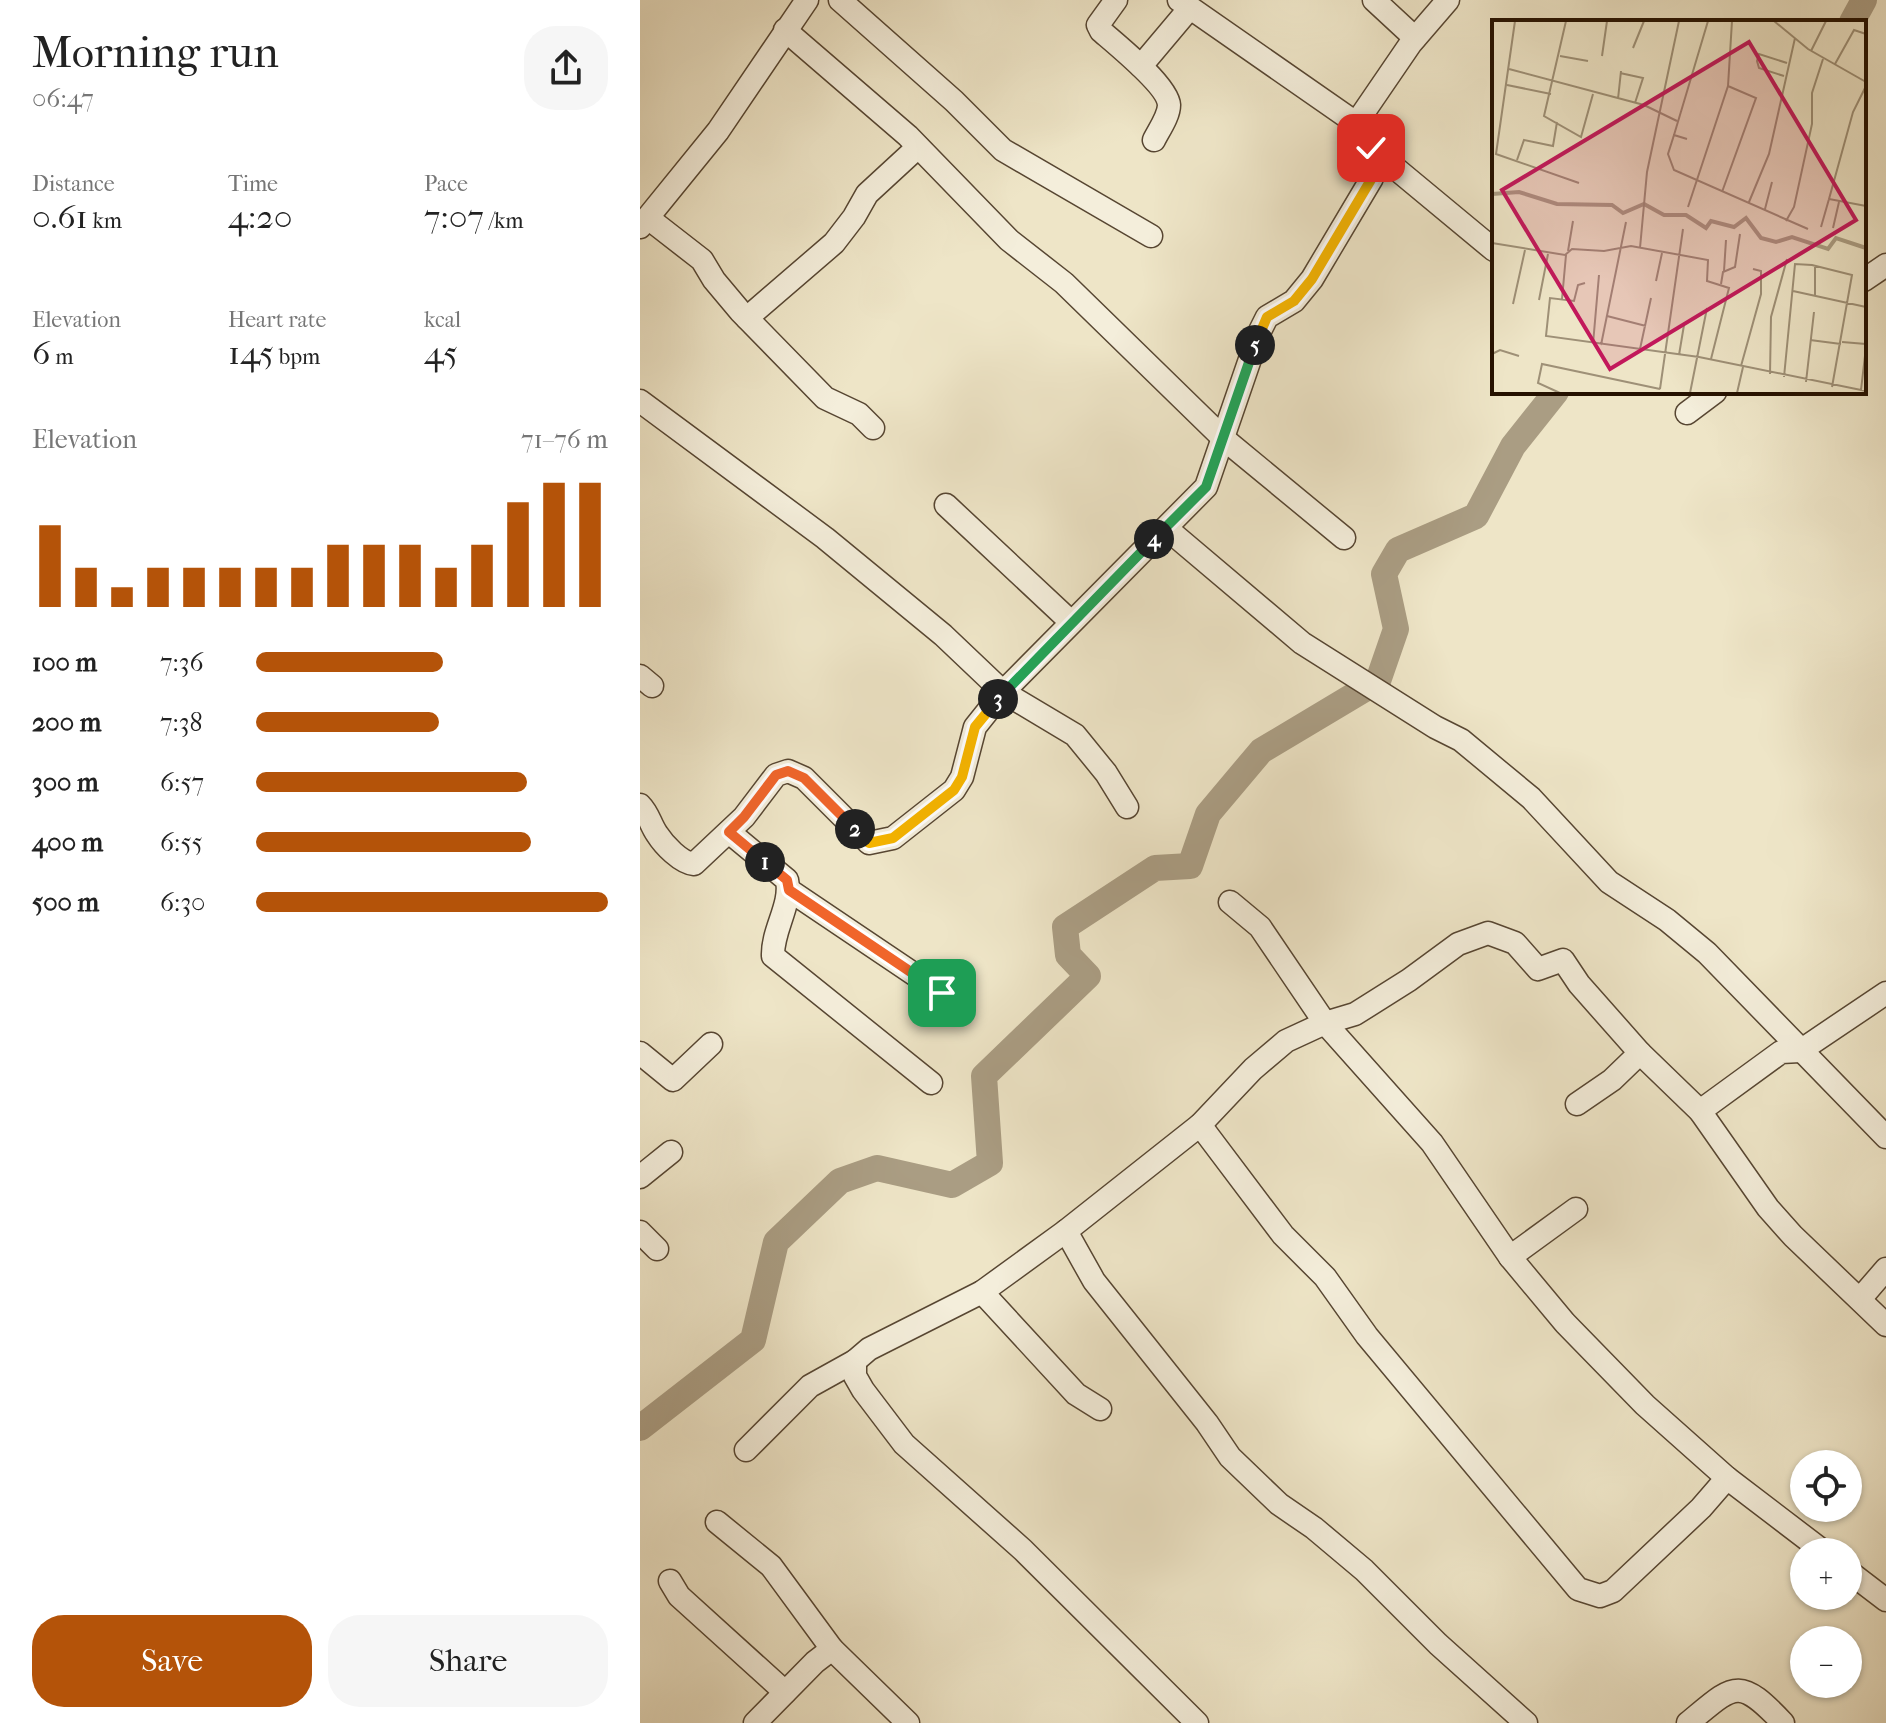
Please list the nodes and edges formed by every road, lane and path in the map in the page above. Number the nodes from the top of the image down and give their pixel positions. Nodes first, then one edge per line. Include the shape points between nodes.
1 (807, 0) edge
2 (840, 0) edge
3 (1116, 0) edge
4 (1374, 0) edge
5 (1448, 0) edge
6 (1184, 4) edge
7 (785, 30) junction
8 (1415, 38) junction
9 (1141, 66) junction
10 (1367, 138) junction
11 (1154, 140) dead end
12 (918, 147) junction
13 (644, 222) edge
14 (1151, 236) dead end
15 (1492, 248) edge
16 (1886, 265) edge
17 (1866, 279) edge
18 (747, 318) junction
19 (1712, 394) edge
20 (640, 401) edge
21 (1687, 413) dead end
22 (873, 428) dead end
23 (1224, 439) junction
24 (946, 505) dead end
25 (1166, 528) junction
26 (1344, 538) dead end
27 (1071, 622) junction
28 (1003, 692) junction
29 (640, 805) edge
30 (1127, 807) dead end
31 (729, 832) junction
32 (789, 890) junction
33 (1230, 902) dead end
34 (942, 993) dead end
35 (1886, 993) edge
36 (1325, 1023) junction
37 (711, 1044) dead end
38 (1800, 1051) junction
39 (640, 1053) edge
40 (1640, 1053) junction
41 (931, 1083) dead end
42 (1577, 1104) dead end
43 (1700, 1111) junction
44 (1200, 1125) junction
45 (1886, 1137) edge
46 (671, 1152) dead end
47 (640, 1177) edge
48 (1576, 1209) dead end
49 (1066, 1231) junction
50 (640, 1232) edge
51 (657, 1249) dead end
52 (1510, 1257) junction
53 (1886, 1269) edge
54 (982, 1292) junction
55 (1860, 1299) junction
56 (1886, 1325) edge
57 (855, 1361) junction
58 (1100, 1409) dead end
59 (746, 1450) dead end
60 (1727, 1478) junction
61 (717, 1522) dead end
62 (1806, 1538) edge
63 (670, 1581) dead end
64 (1862, 1582) edge
65 (1886, 1600) edge
66 (832, 1649) junction
67 (785, 1692) junction
68 (755, 1723) edge
69 (908, 1723) edge
70 (1197, 1723) edge
71 (1526, 1723) edge
72 (1688, 1723) edge
73 (1783, 1723) edge

1 - 7 street
2 - 14 street via 1003,150
3 - 9 street via 1098,25
4 - 8 street
5 - 8 street
6 - 9 street
6 - 10 street
7 - 12 street
7 - 13 street via 718,131
8 - 10 street via 1357,122
9 - 11 street via 1169,107
10 - 15 street
10 - 23 street via 1372,178 1312,279 1294,301 1267,317
12 - 18 street via 867,194 834,243
12 - 23 street via 1009,240 1064,283
13 - 18 street via 702,260
16 - 17 street
18 - 22 street via 825,398 859,414
19 - 21 street
20 - 28 street via 825,538
23 - 25 street via 1206,487
23 - 26 street
24 - 27 street
25 - 27 street
25 - 38 street via 1302,643 1461,740 1531,798 1609,882 1707,953
27 - 28 street
28 - 30 street via 1075,735
28 - 31 street via 975,727 954,790 893,838 869,843 804,778 788,771 776,775
29 - 31 street via 657,835 687,863 694,864
31 - 32 street via 787,880
32 - 34 street
32 - 41 street via 773,956
33 - 36 street via 1260,927
35 - 38 street
36 - 40 street via 1355,1014 1458,944 1488,933 1515,943 1538,969 1563,960
36 - 44 street via 1286,1041
36 - 52 street via 1432,1143
37 - 39 street via 673,1080
38 - 43 street via 1781,1052
38 - 45 street
40 - 42 street
40 - 43 street
43 - 55 street via 1768,1208
44 - 49 street
44 - 60 street via 1283,1235 1325,1277 1367,1336 1578,1589 1600,1596 1613,1591
46 - 47 street
48 - 52 street
49 - 54 street
49 - 71 street via 1094,1281 1230,1457 1279,1504 1364,1570
50 - 51 street
52 - 60 street via 1645,1405
53 - 55 street
54 - 57 street
54 - 58 street via 1076,1394
55 - 56 street
57 - 59 street via 810,1386
57 - 70 street via 863,1390 904,1444 1023,1550
60 - 62 street
61 - 66 street via 771,1566
63 - 67 street via 679,1596
64 - 65 street
66 - 67 street
66 - 69 street
67 - 68 street
72 - 73 street via 1724,1693 1738,1689 1752,1693

